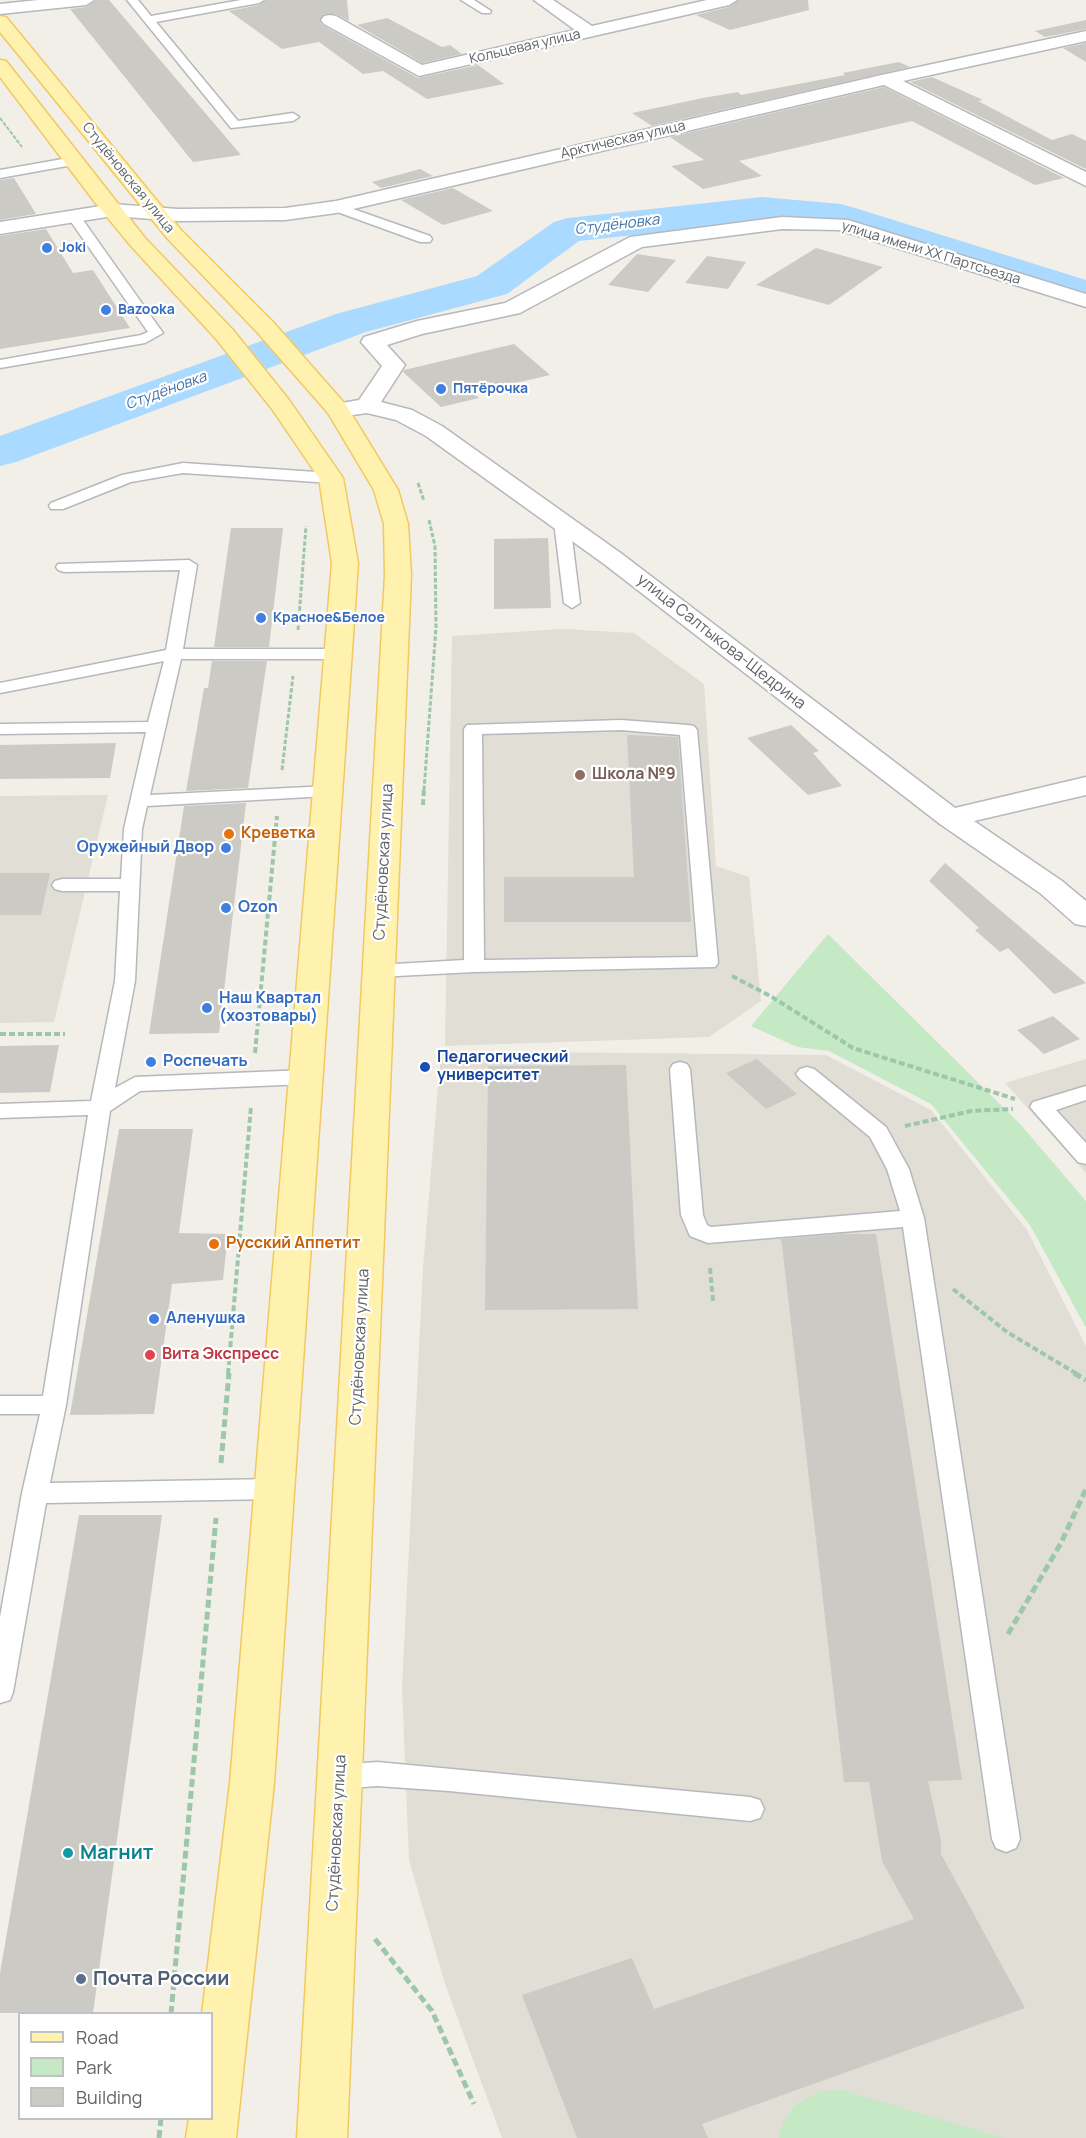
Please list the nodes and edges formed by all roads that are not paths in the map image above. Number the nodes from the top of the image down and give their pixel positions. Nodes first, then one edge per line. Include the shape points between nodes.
1 (86, 0) edge
2 (132, 0) edge
3 (259, 0) edge
4 (466, 0) edge
5 (542, 0) edge
6 (729, 0) edge
7 (0, 9) edge
8 (486, 11) dead end
9 (150, 20) junction
10 (330, 20) dead end
11 (0, 21) edge
12 (588, 32) junction
13 (1086, 36) edge
14 (2, 71) edge
15 (886, 79) junction
16 (293, 117) dead end
17 (74, 161) junction
18 (0, 174) edge
19 (1086, 180) edge
20 (139, 191) junction
21 (107, 204) junction
22 (336, 207) junction
23 (157, 213) junction
24 (73, 216) junction
25 (0, 228) edge
26 (174, 234) junction
27 (425, 239) dead end
28 (138, 242) junction
29 (1086, 301) edge
30 (0, 364) edge
31 (343, 404) junction
32 (315, 478) junction
33 (57, 506) dead end
34 (562, 522) junction
35 (64, 567) dead end
36 (572, 603) dead end
37 (174, 654) junction
38 (339, 654) junction
39 (0, 688) edge
40 (156, 727) junction
41 (0, 729) edge
42 (1086, 786) edge
43 (328, 791) junction
44 (138, 801) junction
45 (950, 818) junction
46 (62, 885) dead end
47 (130, 885) junction
48 (1086, 917) edge
49 (474, 966) junction
50 (378, 971) junction
51 (680, 1069) dead end
52 (807, 1074) dead end
53 (306, 1077) junction
54 (1086, 1093) edge
55 (100, 1108) junction
56 (0, 1111) edge
57 (1086, 1157) edge
58 (913, 1218) junction
59 (0, 1405) edge
60 (54, 1405) junction
61 (274, 1489) junction
62 (35, 1493) junction
63 (0, 1692) edge
64 (339, 1777) junction
65 (750, 1809) dead end
66 (1006, 1839) dead end
67 (213, 2115) edge
68 (322, 2138) edge

1 - 7 street
2 - 9 lane
3 - 9 lane
4 - 8 lane
5 - 12 street
6 - 12 street, Кольцевая улица
9 - 16 lane via 235,125
10 - 12 street, Кольцевая улица via 419,71
11 - 20 main road, Студёновская улица
13 - 15 street, Арктическая улица
14 - 17 main road, Студёновская улица
15 - 19 street
15 - 22 street, Арктическая улица
17 - 18 lane
17 - 21 main road, Студёновская улица
20 - 21 main road via 127,201
20 - 23 main road, Студёновская улица
21 - 23 street, Арктическая улица
21 - 24 street, Арктическая улица
21 - 28 main road, Студёновская улица
22 - 23 street, Арктическая улица via 285,214
22 - 27 lane
23 - 26 main road, Студёновская улица
24 - 25 street, Арктическая улица
24 - 30 lane via 156,333 145,339
26 - 28 main road via 154,229 143,231
26 - 31 main road, Студёновская улица
28 - 32 main road, Студёновская улица via 225,335 281,405
29 - 31 street, улица имени ХХ Партсъезда via 841,224 782,223 637,241 512,308 372,342 394,365
31 - 34 street, улица Салтыкова-Щедрина via 404,415 434,430
31 - 50 main road, Студёновская улица via 386,490 396,524 398,575
32 - 33 lane via 183,468 127,478
32 - 38 main road via 345,563
34 - 36 lane
34 - 45 street, улица Салтыкова-Щедрина
35 - 37 lane via 189,565
37 - 38 lane
37 - 39 lane
37 - 40 lane
38 - 43 main road
40 - 41 lane
40 - 44 lane
42 - 45 street
43 - 44 lane
43 - 53 main road
44 - 47 lane
45 - 48 street, улица Салтыкова-Щедрина via 1051,887
46 - 47 lane
47 - 55 lane via 125,981
49 - 49 lane via 708,963 688,730 621,725 473,729
49 - 50 lane
50 - 64 main road, Студёновская улица
51 - 58 lane via 692,1215 698,1230 708,1235
52 - 58 lane via 878,1132 898,1169
53 - 55 lane via 135,1084
53 - 61 main road
54 - 57 lane via 1041,1107
55 - 56 lane
55 - 60 lane
58 - 66 lane
59 - 60 lane
60 - 62 lane
61 - 62 lane
61 - 67 main road via 252,1783
62 - 63 lane
64 - 65 lane via 377,1774 449,1779
64 - 68 main road, Студёновская улица

